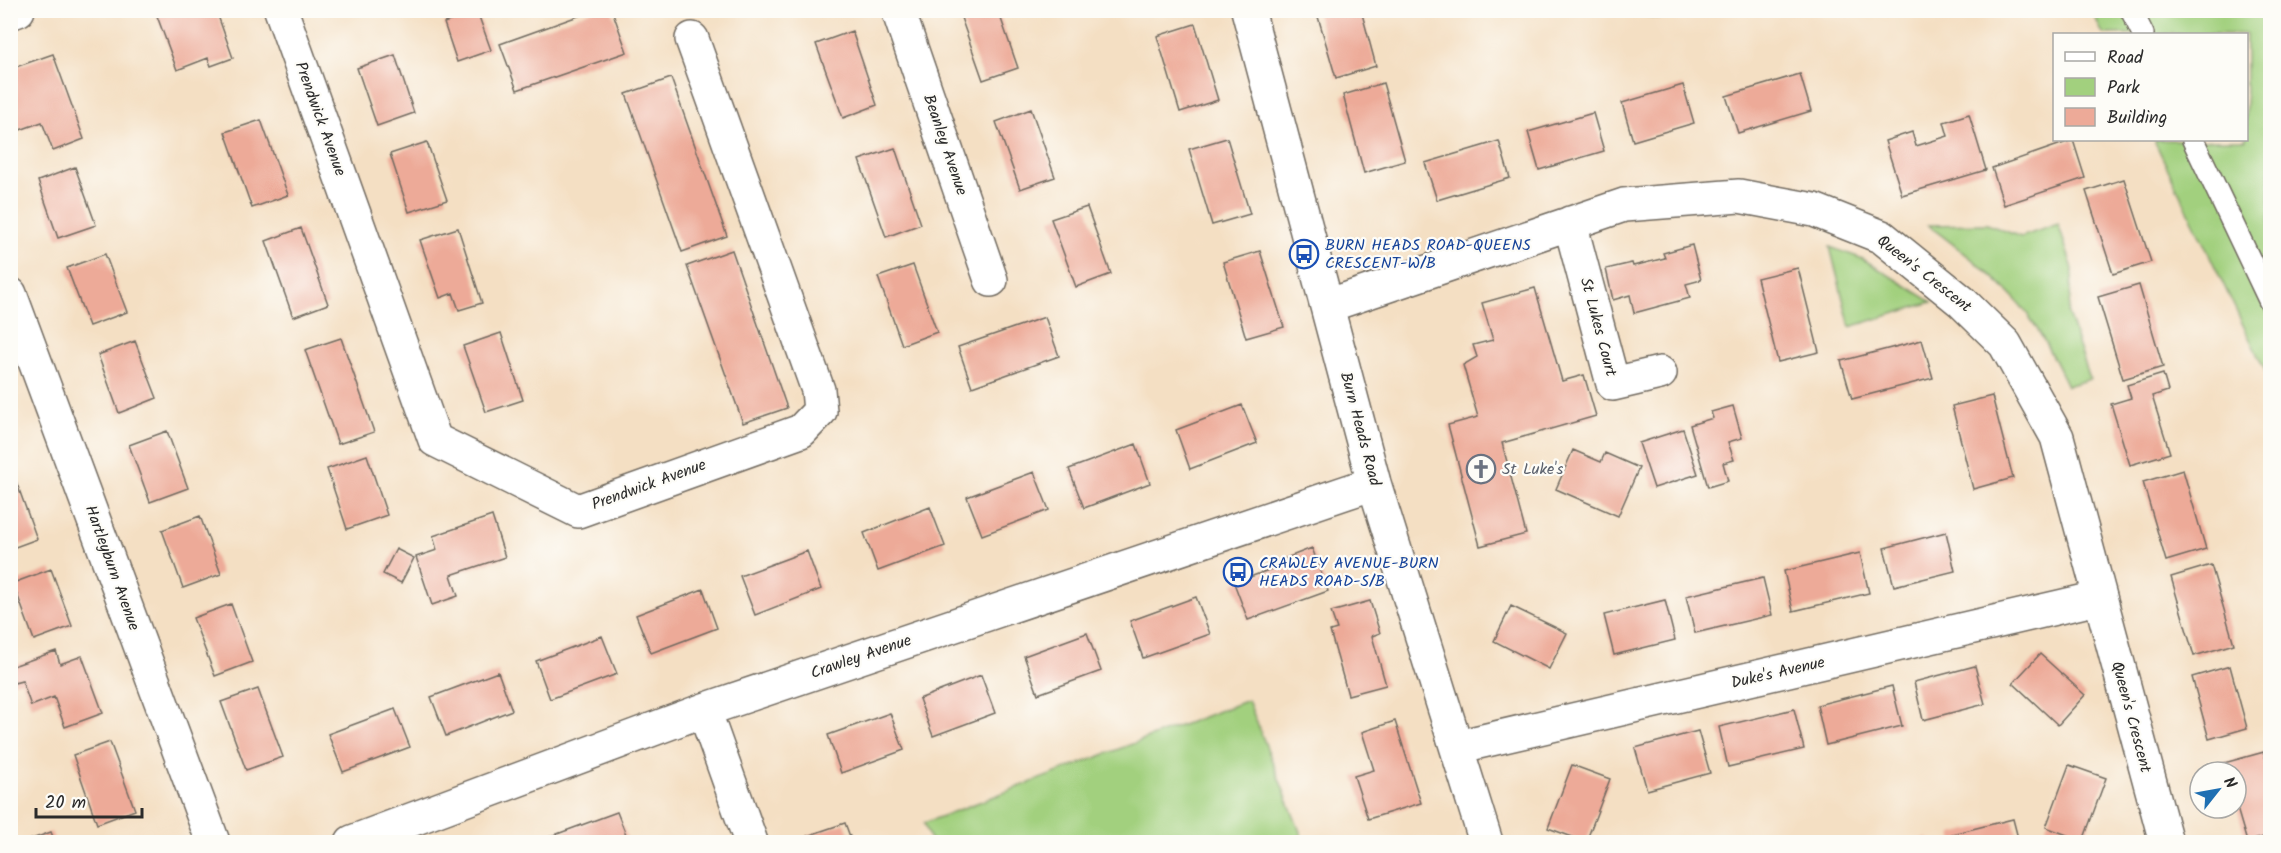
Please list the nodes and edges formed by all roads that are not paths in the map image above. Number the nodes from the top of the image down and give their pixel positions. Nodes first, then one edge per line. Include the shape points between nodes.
1 (18, 10) edge
2 (281, 10) edge
3 (898, 10) edge
4 (1248, 10) edge
5 (2131, 10) edge
6 (10, 13) edge
7 (2142, 33) edge
8 (692, 39) dead end
9 (2193, 141) edge
10 (1570, 223) junction
11 (992, 280) dead end
12 (2268, 292) edge
13 (10, 294) edge
14 (1327, 306) junction
15 (1660, 373) dead end
16 (1374, 483) junction
17 (2098, 598) junction
18 (705, 710) junction
19 (1457, 747) junction
20 (415, 832) edge
21 (213, 843) edge
22 (352, 843) edge
23 (751, 843) edge
24 (1486, 843) edge
25 (2166, 843) edge

1 - 6 street
2 - 8 street, Prendwick Avenue via 435,440 578,511 801,431 820,411 818,390
3 - 11 street, Beanley Avenue
4 - 14 street, Burn Heads Road
5 - 7 lane
9 - 12 lane
10 - 14 street, Queen's Crescent
10 - 15 street, St Lukes Court via 1613,384
10 - 17 street, Queen's Crescent via 1624,205 1738,196 1814,210 1882,237 1961,301 2005,344 2057,437
13 - 21 street, Hartleyburn Avenue
14 - 16 street, Burn Heads Road
16 - 18 street, Crawley Avenue
16 - 19 street, Burn Heads Road
17 - 19 street, Duke's Avenue
17 - 25 street, Queen's Crescent
18 - 20 street, Crawley Avenue
18 - 23 street
19 - 24 street, Burn Heads Road
20 - 22 street, Crawley Avenue

